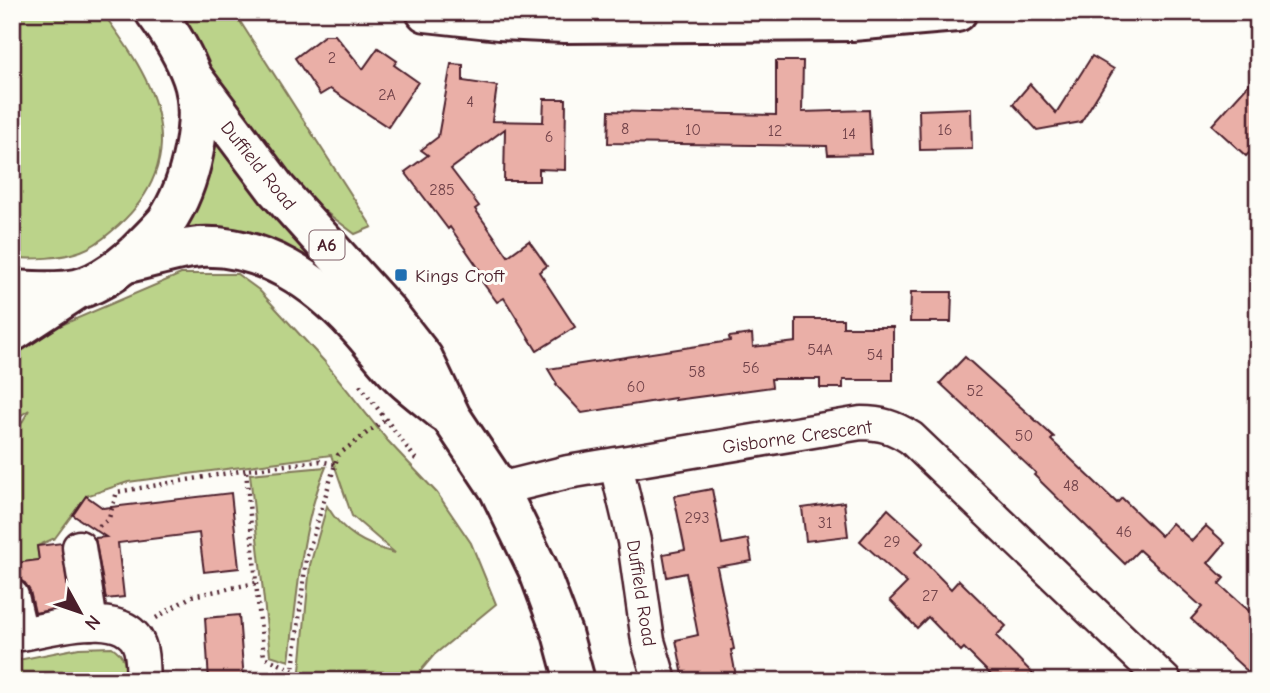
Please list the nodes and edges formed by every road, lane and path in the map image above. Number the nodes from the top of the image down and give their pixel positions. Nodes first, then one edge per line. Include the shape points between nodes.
1 (426, 12) edge
2 (957, 12) edge
3 (156, 13) edge
4 (193, 78) junction
5 (127, 263) junction
6 (78, 289) junction
7 (12, 290) edge
8 (12, 332) edge
9 (356, 380) dead end
10 (452, 418) junction
11 (384, 420) junction
12 (418, 463) dead end
13 (335, 464) junction
14 (616, 465) junction
15 (246, 470) junction
16 (499, 489) junction
17 (79, 547) joint
18 (256, 583) junction
19 (12, 596) edge
20 (91, 623) junction
21 (131, 633) junction
22 (293, 670) junction
23 (143, 681) edge
24 (293, 681) edge
25 (575, 681) edge
26 (660, 681) edge
27 (1165, 681) edge

1 - 2 main road via 565,23 852,21
3 - 4 main road, A6
4 - 5 main road, A6 via 198,135 179,197 166,222
4 - 10 main road, Duffield Road / A6 via 277,190 423,358
5 - 6 main road, A6
5 - 10 main road, Duffield Road / A6 via 198,247 255,254 282,266 331,300 403,378
6 - 7 main road, A6
6 - 8 main road
9 - 11 path
10 - 16 main road, Duffield Road / A6
11 - 12 path
11 - 13 path via 338,455
13 - 15 path via 319,461
13 - 22 path via 306,559
14 - 16 street, Gisborne Crescent
14 - 26 street, Duffield Road via 634,541 648,641
14 - 27 street, Gisborne Crescent via 861,423 895,428 911,438
15 - 17 path via 117,492 110,518
15 - 18 path
16 - 25 main road, Duffield Road / A6 via 538,569
17 - 20 street
18 - 21 path via 192,596
18 - 22 path via 264,657
19 - 20 street via 21,635
20 - 21 street via 116,624
21 - 23 street via 141,650
22 - 24 path

